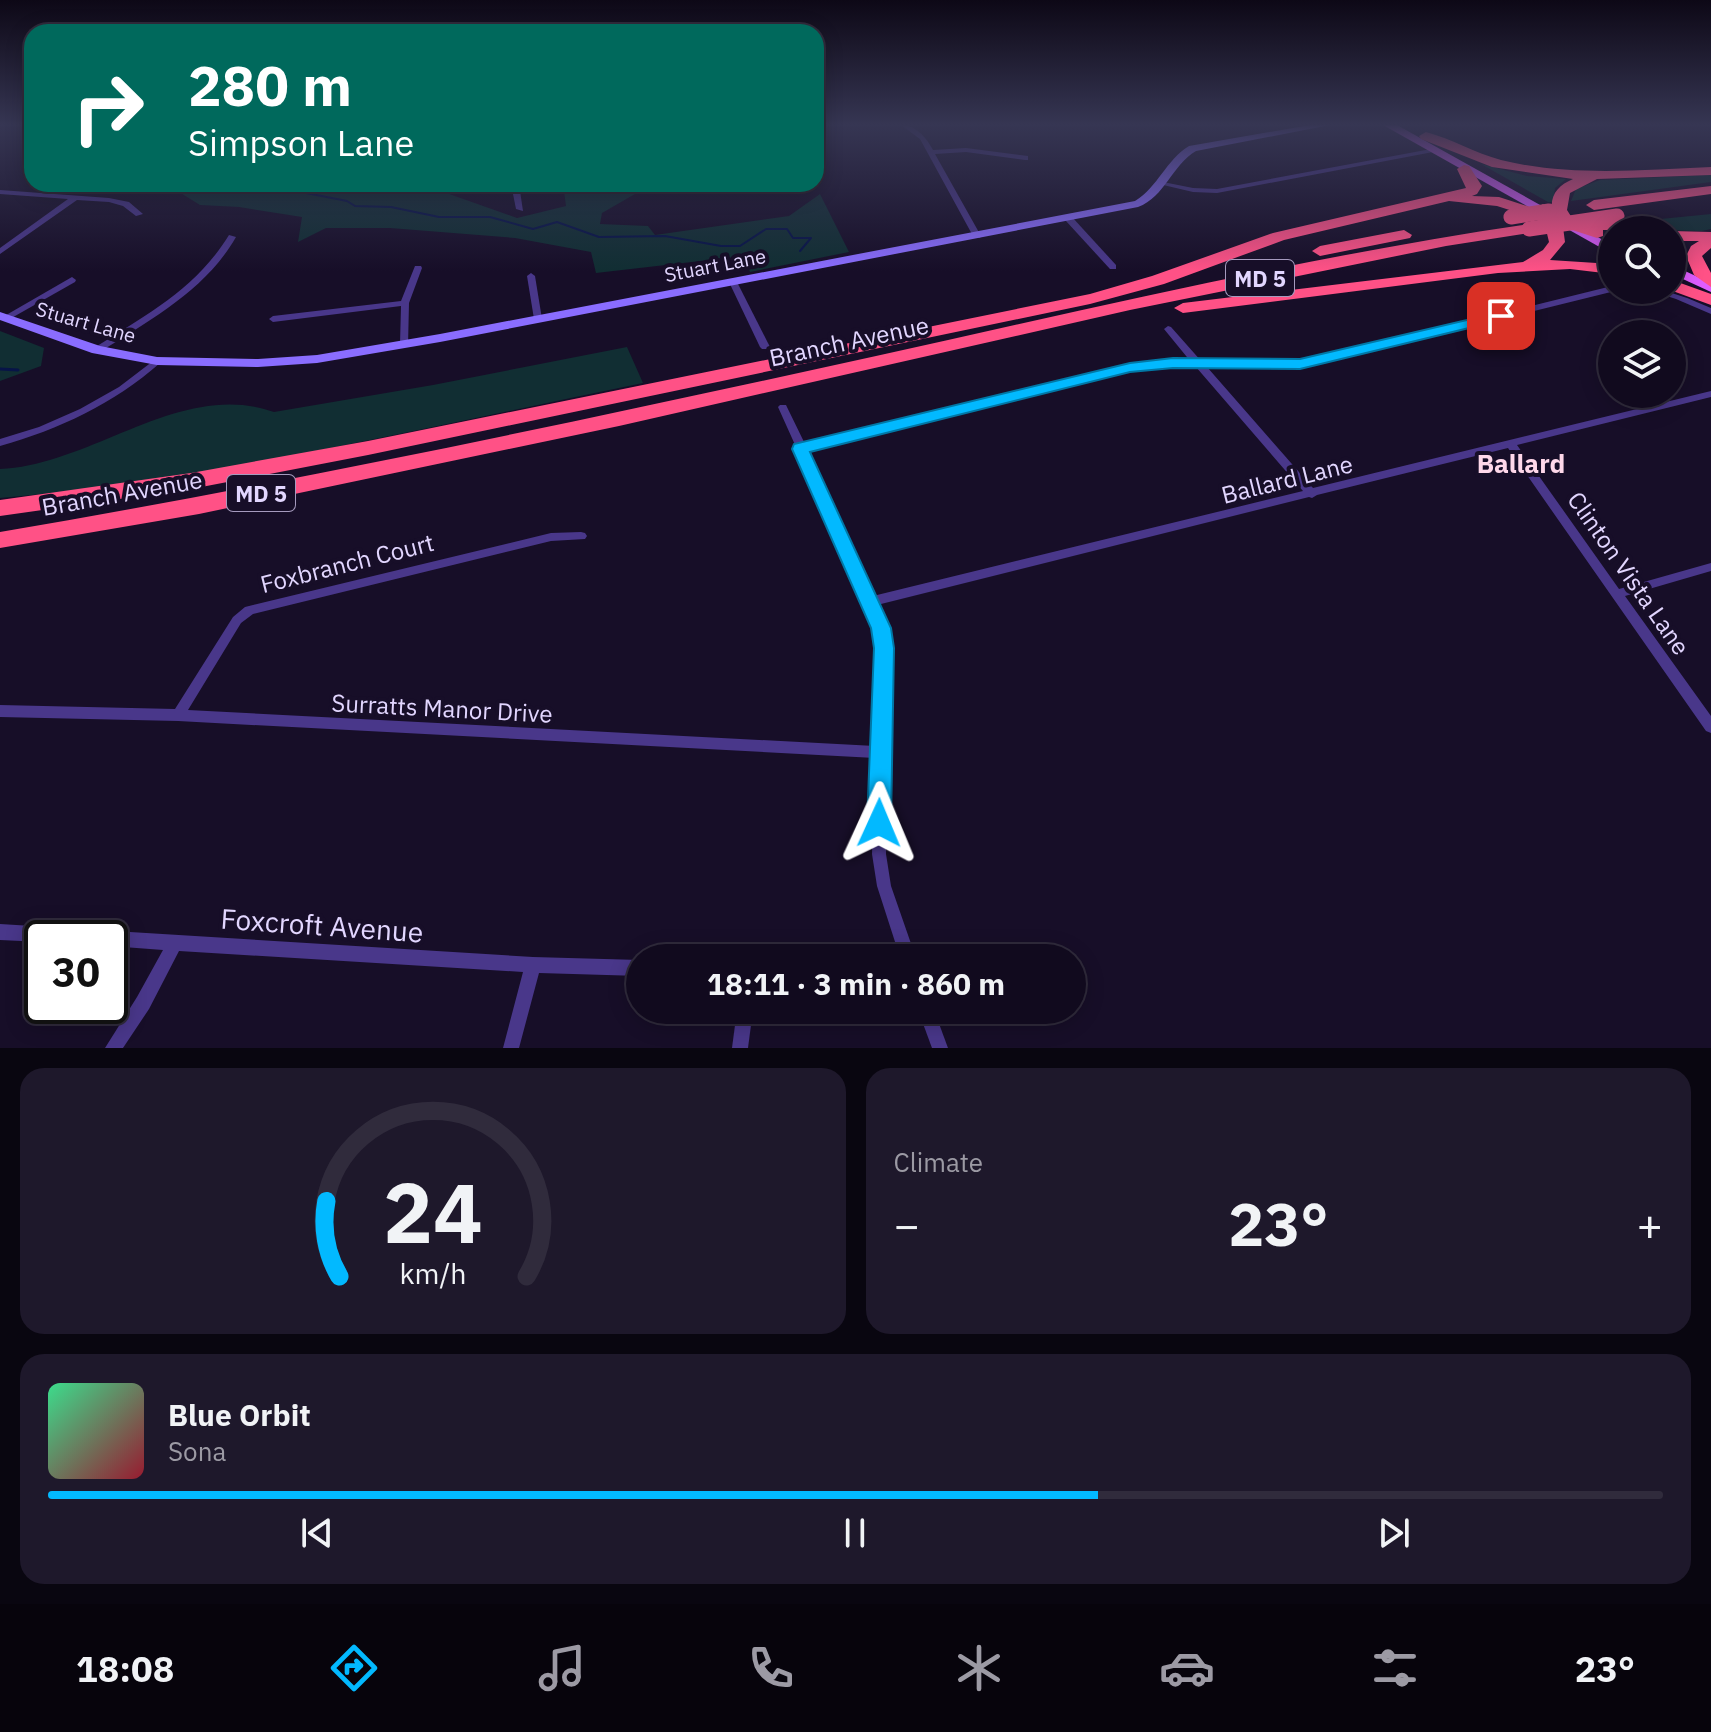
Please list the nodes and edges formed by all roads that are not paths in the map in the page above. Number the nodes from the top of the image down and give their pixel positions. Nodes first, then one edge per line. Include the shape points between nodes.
1 (942, 174) edge
2 (1168, 174) edge
3 (1294, 174) edge
4 (1467, 174) edge
5 (1473, 174) edge
6 (1482, 174) edge
7 (1545, 174) edge
8 (1591, 174) edge
9 (1620, 174) edge
10 (1163, 184) junction
11 (1711, 190) edge
12 (0, 192) edge
13 (517, 192) edge
14 (75, 198) junction
15 (1516, 199) joint
16 (1711, 202) edge
17 (1424, 203) junction
18 (520, 209) dead end
19 (1552, 213) junction
20 (139, 214) dead end
21 (1650, 216) edge
22 (1069, 219) junction
23 (1598, 220) edge
24 (1598, 224) edge
25 (1579, 234) joint
26 (1598, 234) edge
27 (977, 236) junction
28 (232, 237) dead end
29 (1686, 237) edge
30 (1711, 239) edge
31 (1598, 243) edge
32 (0, 252) edge
33 (1113, 267) dead end
34 (1598, 267) edge
35 (418, 268) dead end
36 (1514, 268) junction
37 (531, 276) dead end
38 (1686, 276) edge
39 (72, 280) dead end
40 (733, 282) junction
41 (1711, 282) edge
42 (1686, 288) edge
43 (1711, 288) edge
44 (1598, 292) edge
45 (1090, 299) junction
46 (1686, 300) edge
47 (1711, 300) edge
48 (405, 303) junction
49 (1711, 311) edge
50 (2, 317) edge
51 (273, 319) dead end
52 (538, 319) junction
53 (1168, 329) dead end
54 (992, 337) junction
55 (405, 344) junction
56 (765, 347) dead end
57 (97, 350) junction
58 (157, 361) junction
59 (1199, 364) junction
60 (1711, 394) edge
61 (783, 407) dead end
62 (0, 443) edge
63 (1511, 445) junction
64 (800, 449) junction
65 (1312, 494) junction
66 (0, 508) edge
67 (581, 536) dead end
68 (0, 540) edge
69 (1711, 567) edge
70 (1617, 594) junction
71 (872, 601) junction
72 (0, 711) edge
73 (178, 715) junction
74 (1711, 727) edge
75 (881, 752) junction
76 (0, 932) edge
77 (175, 942) junction
78 (903, 944) edge
79 (533, 965) junction
80 (626, 968) edge
81 (743, 1024) edge
82 (931, 1024) edge
83 (113, 1048) edge
84 (511, 1048) edge
85 (740, 1048) edge
86 (940, 1048) edge

1 - 27 street
2 - 10 street
3 - 10 street via 1217,191
4 - 17 highway via 1475,186 1472,191
5 - 15 main road
6 - 19 main road
7 - 8 highway
9 - 19 highway via 1571,185
10 - 22 street, Stuart Lane via 1138,204
11 - 45 highway, Branch Avenue / MD 5, bridge via 1359,242
12 - 14 street
13 - 18 street
14 - 20 street via 119,202
14 - 32 street
15 - 19 highway
16 - 21 highway, Branch Avenue / MD 5
17 - 19 highway via 1490,200
17 - 45 highway via 1279,236
19 - 23 highway
19 - 25 highway
19 - 26 highway
19 - 36 highway via 1557,229 1554,251
22 - 27 street, Stuart Lane
22 - 33 street
24 - 54 highway, Branch Avenue / MD 5, bridge via 1446,241
25 - 31 main road
27 - 40 street, Stuart Lane
28 - 57 street via 210,270
29 - 30 highway
30 - 41 highway via 1694,256
34 - 36 highway
35 - 48 street
36 - 54 highway via 1107,317
37 - 52 street
38 - 43 main road
39 - 50 street
40 - 52 street, Stuart Lane
40 - 56 street
42 - 47 highway
44 - 59 street via 1320,361 1286,366
45 - 66 highway, Branch Avenue / MD 5 via 381,445 191,481
46 - 49 street
48 - 51 street
48 - 55 street
50 - 57 street, Stuart Lane
52 - 55 street, Stuart Lane
53 - 59 street
54 - 68 highway, Branch Avenue / MD 5 via 199,506
55 - 58 street, Stuart Lane via 317,359
57 - 58 street, Stuart Lane
58 - 62 street via 103,401
59 - 64 street via 1156,364 1090,375
59 - 65 street
60 - 63 street, Ballard Lane
61 - 64 street
63 - 65 street, Ballard Lane
63 - 70 street, Clinton Vista Lane
64 - 71 street
65 - 71 street, Ballard Lane
67 - 73 street, Foxbranch Court via 551,537 249,610 237,620
69 - 70 street
70 - 74 street, Clinton Vista Lane
71 - 75 street via 884,648
72 - 73 street, Surratts Manor Drive
73 - 75 street, Surratts Manor Drive
75 - 78 street via 879,854
76 - 77 street, Foxcroft Avenue
77 - 79 street, Foxcroft Avenue
77 - 83 street
79 - 80 street, Foxcroft Avenue
79 - 84 street
81 - 85 street
82 - 86 street

